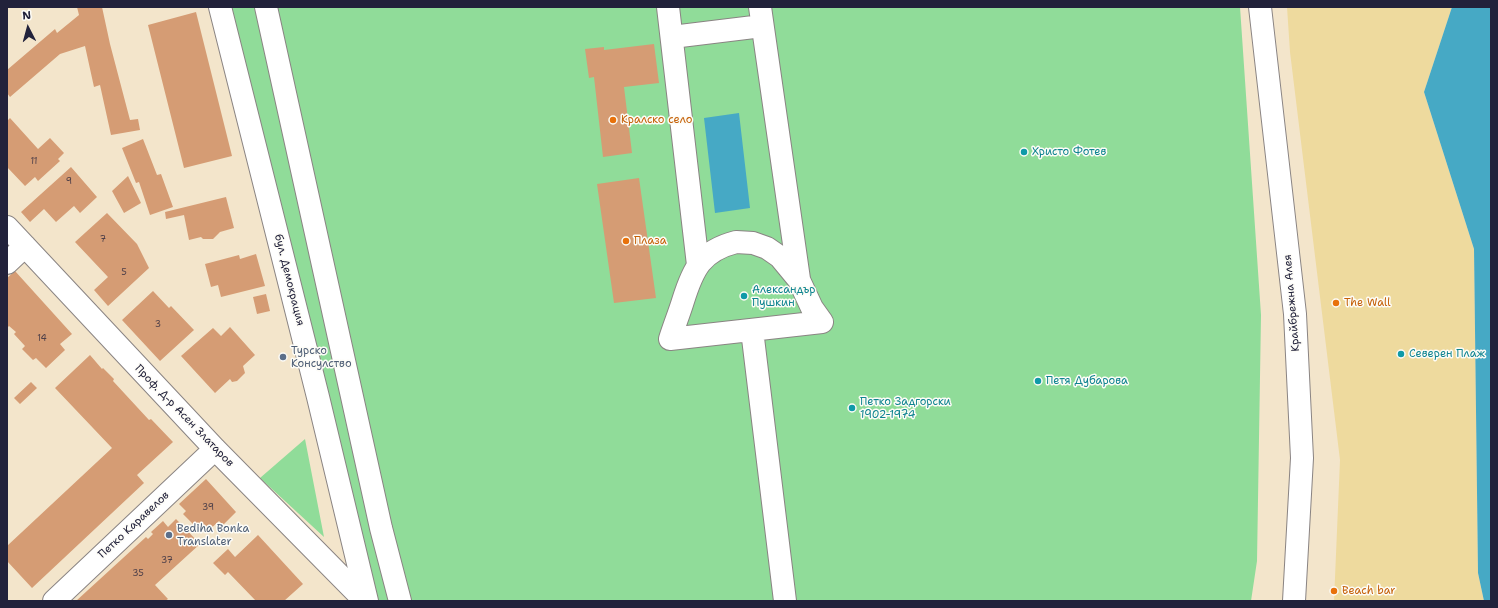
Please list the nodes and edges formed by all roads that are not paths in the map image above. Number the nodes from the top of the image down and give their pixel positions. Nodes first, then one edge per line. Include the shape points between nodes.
1 (220, 7) edge
2 (266, 7) edge
3 (668, 7) edge
4 (1260, 7) edge
5 (761, 17) edge
6 (672, 37) junction
7 (7, 227) edge
8 (25, 246) junction
9 (7, 263) edge
10 (698, 265) junction
11 (799, 280) junction
12 (752, 330) junction
13 (215, 449) junction
14 (54, 601) edge
15 (366, 601) edge
16 (400, 601) edge
17 (786, 601) edge
18 (1294, 601) edge

1 - 15 street, бул. Демокрация via 318,397
2 - 16 street via 376,505
3 - 6 street
4 - 18 street, Крайбрежна Алея via 1295,314 1302,458
5 - 6 street
5 - 11 street
6 - 10 street
7 - 8 street, Проф. Д-р Асен Златаров
8 - 9 street
8 - 13 street, Проф. Д-р Асен Златаров
10 - 11 street via 712,251 724,245 736,242 753,243 767,248 780,257
10 - 12 street via 670,339
11 - 12 street via 812,308 822,322
12 - 17 street
13 - 14 street, Петко Каравелов
13 - 15 street, Проф. Д-р Асен Златаров

